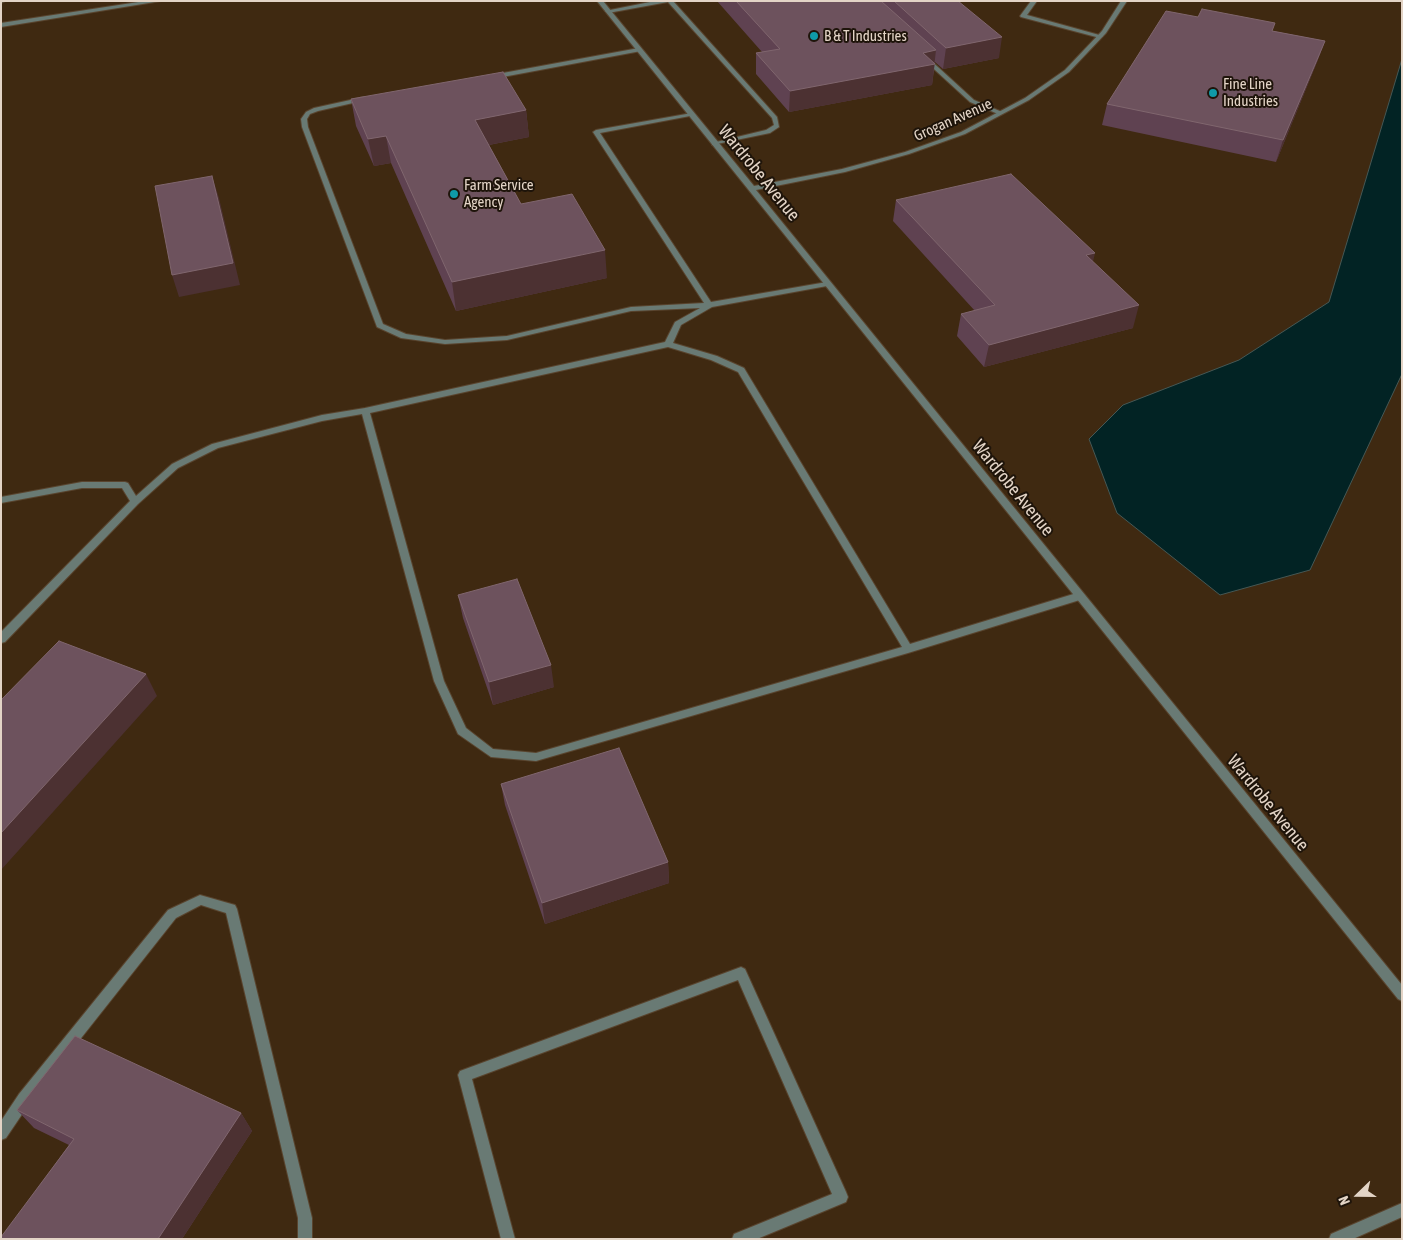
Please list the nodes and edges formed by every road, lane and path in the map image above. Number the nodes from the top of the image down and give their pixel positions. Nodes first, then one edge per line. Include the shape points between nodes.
1 (158, 1) edge
2 (600, 1) edge
3 (668, 1) edge
4 (1034, 1) edge
5 (1124, 1) edge
6 (608, 11) junction
7 (1, 25) edge
8 (1100, 36) junction
9 (639, 50) junction
10 (920, 54) edge
11 (484, 78) edge
12 (377, 97) edge
13 (1000, 113) junction
14 (690, 114) junction
15 (714, 144) junction
16 (751, 189) junction
17 (827, 284) junction
18 (709, 306) junction
19 (668, 344) junction
20 (365, 411) junction
21 (1, 500) edge
22 (135, 502) junction
23 (1080, 596) junction
24 (1, 639) edge
25 (908, 649) junction
26 (1402, 995) edge
27 (1, 1133) edge
28 (1402, 1210) edge
29 (305, 1239) edge
30 (508, 1239) edge
31 (738, 1239) edge
32 (1336, 1239) edge

1 - 7 street
2 - 6 street, Wardrobe Avenue
3 - 6 street
3 - 15 street via 775,118 777,126 768,132
4 - 8 street via 1023,16
5 - 8 street, Grogan Avenue
6 - 9 street, Wardrobe Avenue
8 - 13 street, Grogan Avenue via 1067,70 1027,99
9 - 11 street
9 - 14 street, Wardrobe Avenue
10 - 13 street via 972,101
12 - 18 street via 316,109 304,119 380,325 404,336 445,342 506,338 632,309
13 - 16 street, Grogan Avenue via 963,133 907,153 844,171
14 - 15 street, Wardrobe Avenue
14 - 18 street via 596,132
15 - 16 street, Wardrobe Avenue
16 - 17 street, Wardrobe Avenue
17 - 18 street
17 - 23 street, Wardrobe Avenue
18 - 19 street via 678,324
19 - 20 street
19 - 25 street via 741,370
20 - 22 street via 322,418 215,446 175,466
20 - 25 street via 439,681 462,731 491,753 536,757
21 - 22 street via 82,486 125,485
22 - 24 street
23 - 25 street
23 - 26 street, Wardrobe Avenue
27 - 29 street via 24,1099 172,914 200,900 230,910 305,1218
28 - 32 street
30 - 31 street via 465,1075 741,973 841,1197

